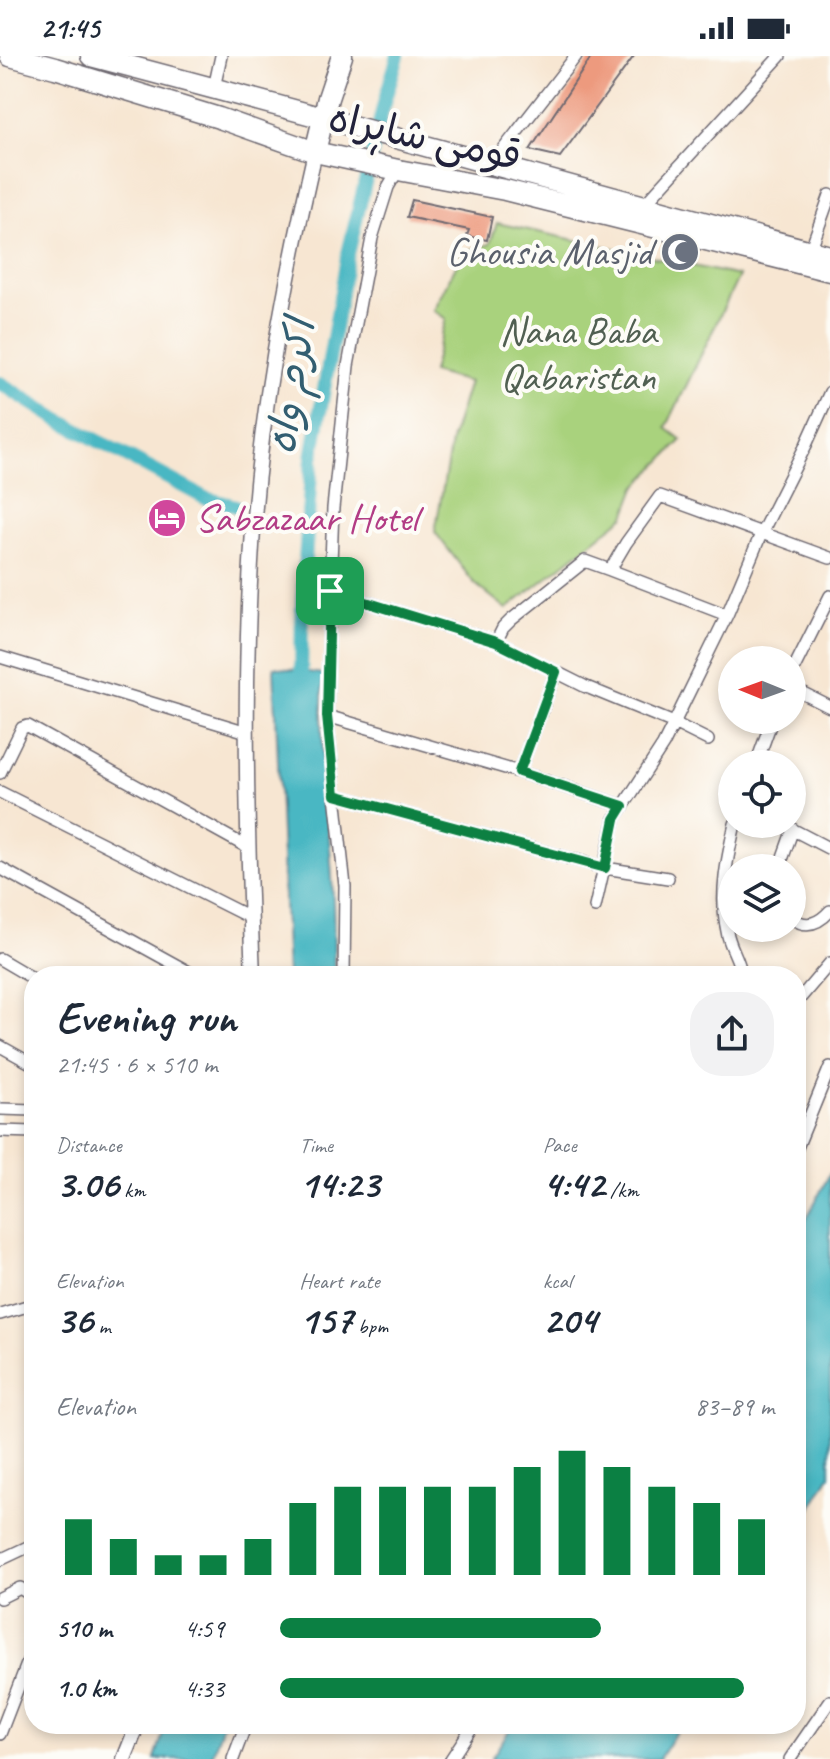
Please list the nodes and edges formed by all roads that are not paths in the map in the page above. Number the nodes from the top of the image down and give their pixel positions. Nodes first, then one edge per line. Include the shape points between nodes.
1 (10, 56) edge
2 (91, 56) edge
3 (221, 56) edge
4 (342, 56) edge
5 (576, 56) edge
6 (780, 56) edge
7 (56, 62) edge
8 (214, 88) junction
9 (327, 118) junction
10 (315, 152) junction
11 (492, 164) junction
12 (398, 170) junction
13 (830, 195) edge
14 (595, 202) junction
15 (644, 205) junction
16 (810, 251) junction
17 (830, 256) edge
18 (830, 271) edge
19 (830, 392) edge
20 (761, 534) junction
21 (830, 558) edge
22 (610, 570) junction
23 (330, 591) junction
24 (830, 596) edge
25 (727, 615) junction
26 (496, 642) junction
27 (805, 646) edge
28 (0, 657) edge
29 (556, 672) junction
30 (806, 695) edge
31 (830, 707) edge
32 (327, 716) junction
33 (674, 723) junction
34 (247, 732) junction
35 (708, 740) dead end
36 (519, 772) junction
37 (0, 773) edge
38 (0, 792) edge
39 (335, 795) junction
40 (623, 806) junction
41 (806, 836) edge
42 (732, 838) edge
43 (249, 848) junction
44 (830, 849) edge
45 (0, 868) edge
46 (605, 868) junction
47 (668, 878) dead end
48 (595, 907) dead end
49 (830, 911) edge
50 (251, 918) junction
51 (806, 924) edge
52 (0, 959) edge
53 (830, 963) edge
54 (178, 966) edge
55 (253, 966) edge
56 (344, 966) edge
57 (740, 966) edge
58 (24, 973) edge
59 (806, 991) edge
60 (0, 1046) edge
61 (24, 1059) edge
62 (830, 1067) edge
63 (0, 1109) edge
64 (24, 1110) edge
65 (806, 1123) edge
66 (0, 1131) edge
67 (24, 1132) edge
68 (24, 1307) edge
69 (0, 1314) edge
70 (24, 1549) edge
71 (0, 1560) edge
72 (24, 1591) edge
73 (0, 1598) edge
74 (24, 1672) edge
75 (830, 1701) edge
76 (0, 1734) edge
77 (134, 1734) edge
78 (242, 1734) edge
79 (467, 1734) edge
80 (124, 1759) edge
81 (233, 1759) edge
82 (451, 1759) edge
83 (790, 1759) edge

1 - 7 highway, قومی شاہراہ
2 - 8 highway, قومی شاہراہ
3 - 8 street
4 - 9 highway
5 - 11 street
6 - 15 street
7 - 10 highway, قومی شاہراہ
8 - 9 highway, قومی شاہراہ
9 - 10 highway
9 - 11 highway, قومی شاہراہ
10 - 12 highway, قومی شاہراہ
10 - 34 street via 263,427 252,545
11 - 14 highway, قومی شاہراہ
12 - 14 highway, قومی شاہراہ
12 - 23 street via 372,238 348,366
13 - 16 street
14 - 15 highway, قومی شاہراہ
14 - 18 highway, قومی شاہراہ
15 - 16 highway, قومی شاہراہ
16 - 17 highway, قومی شاہراہ
19 - 20 street
20 - 21 street
20 - 22 street via 660,496
20 - 25 street
22 - 25 street
22 - 26 street via 585,561 511,620
23 - 26 street
23 - 32 street
24 - 27 street
25 - 33 street
26 - 29 street
28 - 34 street
29 - 33 street
29 - 36 street
30 - 31 street
32 - 36 street
32 - 39 street
33 - 35 street
33 - 40 street
34 - 43 street
36 - 40 street
37 - 43 street via 22,728 28,726
38 - 50 street
39 - 46 street
39 - 56 street via 345,886
40 - 46 street via 615,819
41 - 44 street
42 - 57 street via 725,869 726,931
43 - 50 street
45 - 54 street
46 - 47 street
46 - 48 street
49 - 51 street via 820,922
50 - 55 street
52 - 58 street
53 - 59 street
60 - 61 street
62 - 65 street
63 - 64 street
66 - 67 street
68 - 69 street
70 - 71 street
72 - 73 street
74 - 76 street
75 - 83 street
77 - 80 street
78 - 81 street
79 - 82 street

